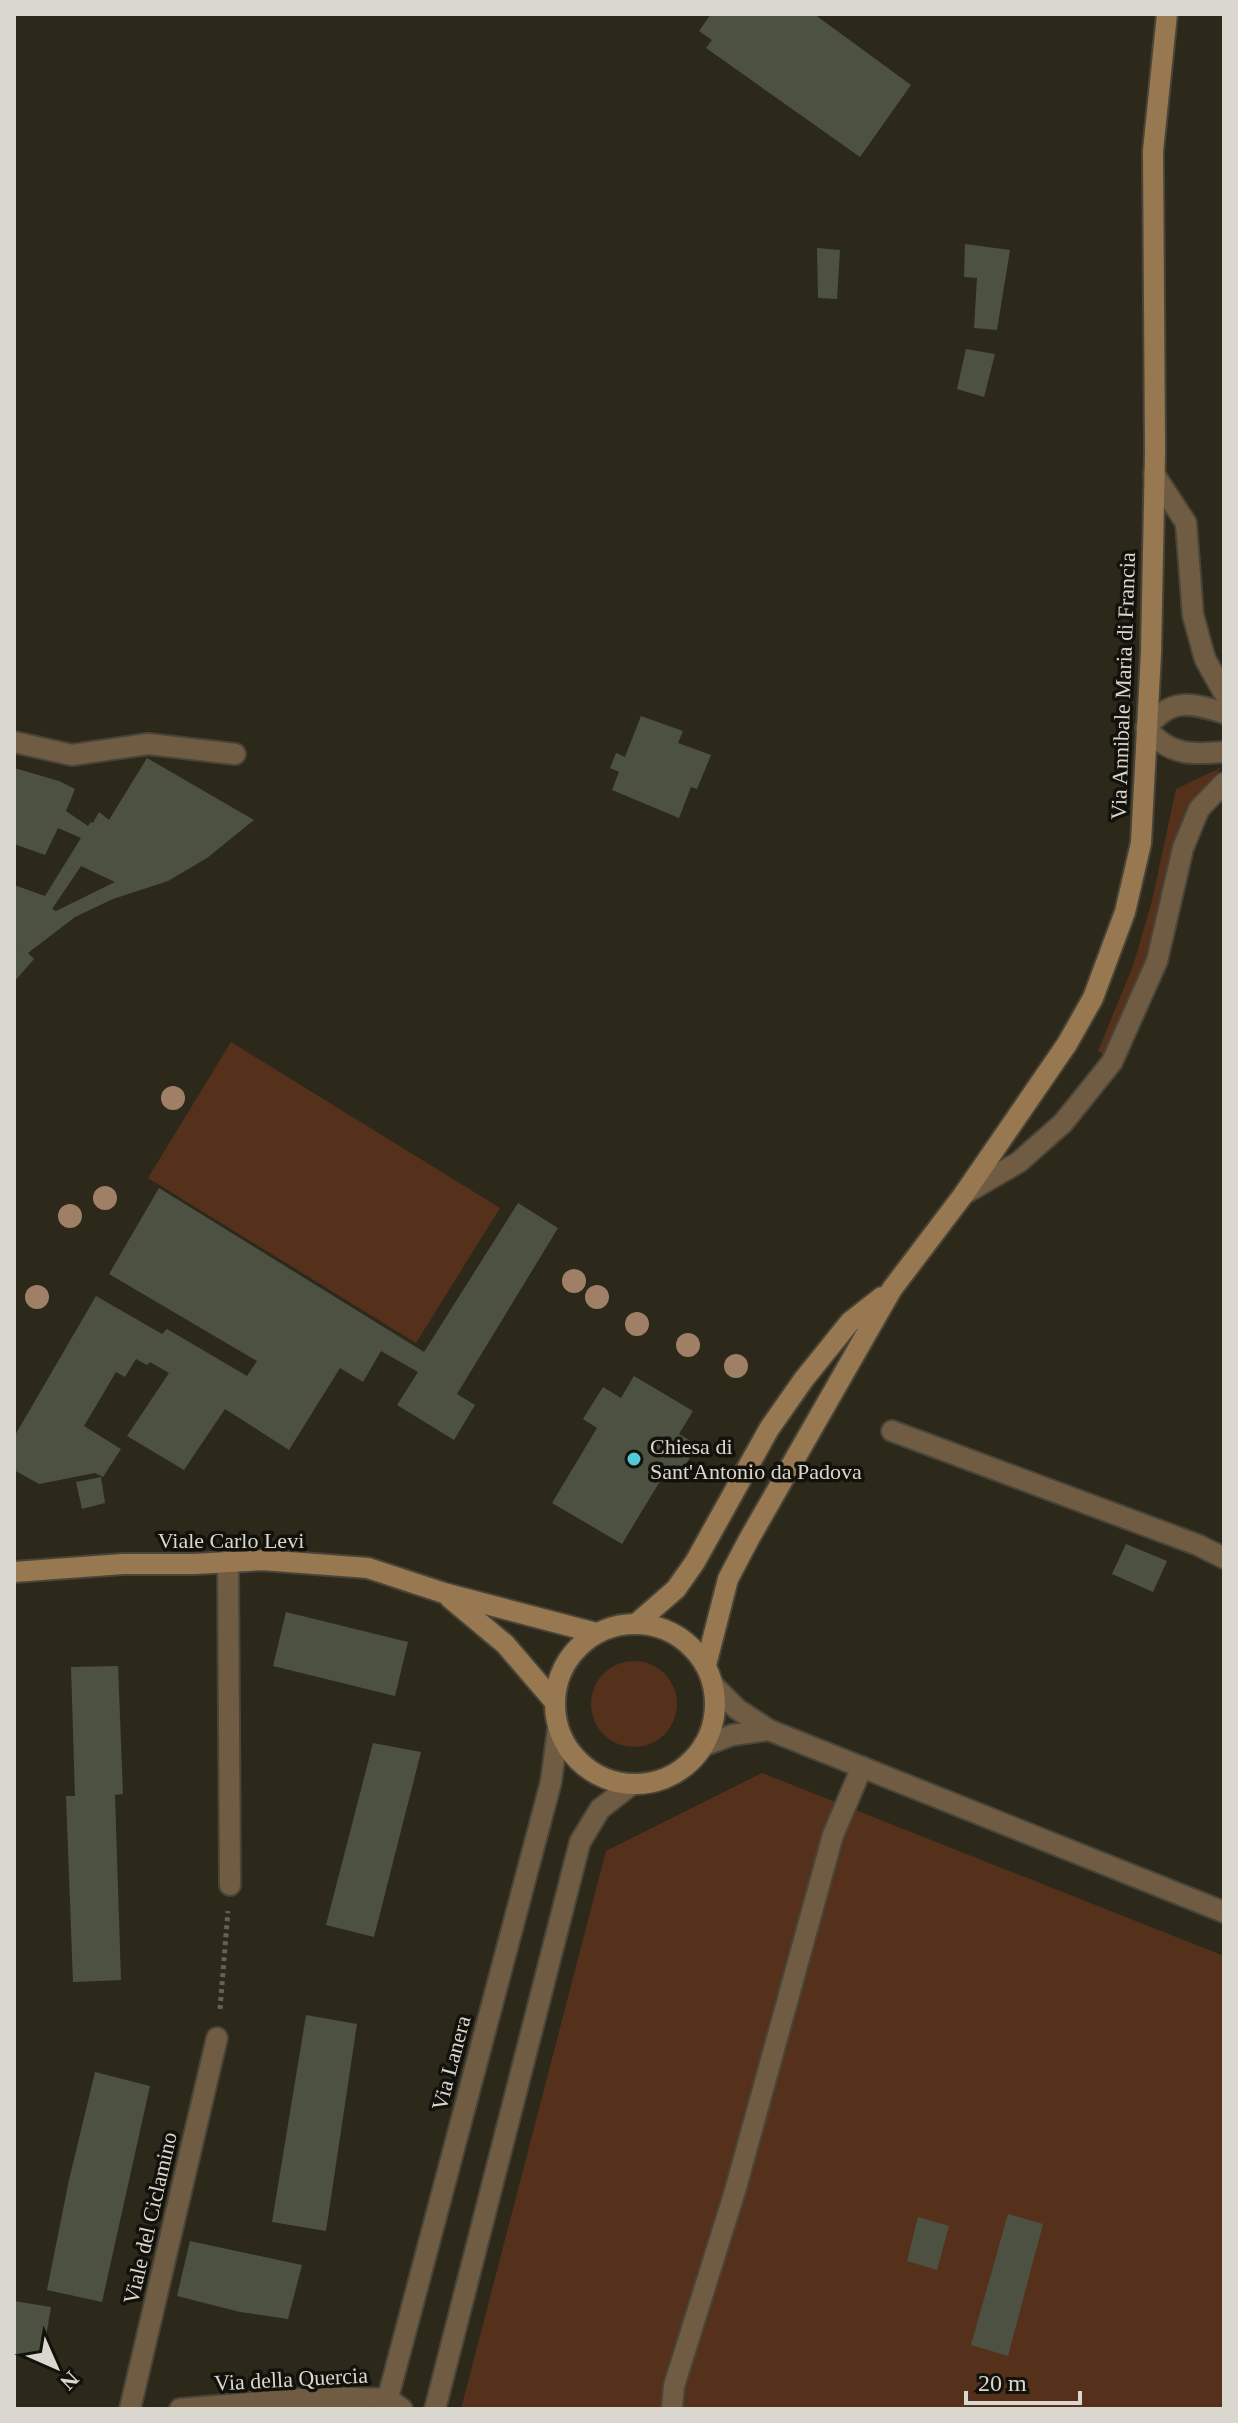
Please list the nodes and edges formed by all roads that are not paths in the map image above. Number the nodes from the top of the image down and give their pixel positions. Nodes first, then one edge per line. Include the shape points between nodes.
1 (1167, 14) edge
2 (1154, 474) junction
3 (1224, 693) edge
4 (1224, 713) edge
5 (1146, 728) junction
6 (14, 742) edge
7 (1224, 752) edge
8 (235, 754) dead end
9 (1224, 783) edge
10 (964, 1194) junction
11 (892, 1289) junction
12 (892, 1431) dead end
13 (1224, 1558) edge
14 (228, 1561) junction
15 (14, 1572) edge
16 (444, 1593) junction
17 (637, 1623) junction
18 (596, 1633) junction
19 (709, 1675) junction
20 (554, 1701) junction
21 (558, 1729) junction
22 (769, 1730) junction
23 (703, 1746) junction
24 (862, 1767) junction
25 (632, 1784) junction
26 (230, 1885) road end
27 (1224, 1912) edge
28 (217, 2038) road end
29 (322, 2403) edge
30 (392, 2406) edge
31 (130, 2409) edge
32 (180, 2409) edge
33 (435, 2409) edge
34 (672, 2409) edge

1 - 2 main road, Via Annibale Maria di Francia via 1153,151
2 - 3 street via 1186,523 1193,615 1205,659
2 - 5 main road, Via Annibale Maria di Francia
4 - 5 street via 1180,705 1161,710
5 - 7 street via 1174,750
5 - 10 main road, Via Annibale Maria di Francia via 1141,843 1125,912 1093,998
6 - 8 street via 72,755 148,744
9 - 10 street via 1199,809 1183,848 1157,961 1112,1062 1063,1123 1030,1153
10 - 11 main road, Via Annibale Maria di Francia
11 - 17 main road, Via Annibale Maria di Francia via 850,1322 804,1379 769,1429 695,1562 676,1589
11 - 19 main road, Via Annibale Maria di Francia via 728,1579
12 - 13 street
14 - 15 main road, Viale Carlo Levi
14 - 16 main road, Viale Carlo Levi via 368,1568
14 - 26 street
16 - 18 main road, Viale Carlo Levi
16 - 20 main road, Viale Carlo Levi via 505,1644
17 - 18 main road
17 - 19 main road via 677,1635 693,1648
18 - 20 main road via 566,1661
19 - 22 street via 737,1709
19 - 23 main road via 716,1706
20 - 21 main road
21 - 25 main road via 566,1747 594,1774
21 - 30 street, Via Lanera via 551,1782
22 - 23 street
22 - 24 street
23 - 25 main road via 673,1775
24 - 27 street
24 - 34 street via 833,1835 735,2191 674,2386
25 - 33 street via 600,1809 580,1842
28 - 31 street, Viale del Ciclamino
29 - 30 street, Via della Quercia
29 - 32 street, Via della Quercia

